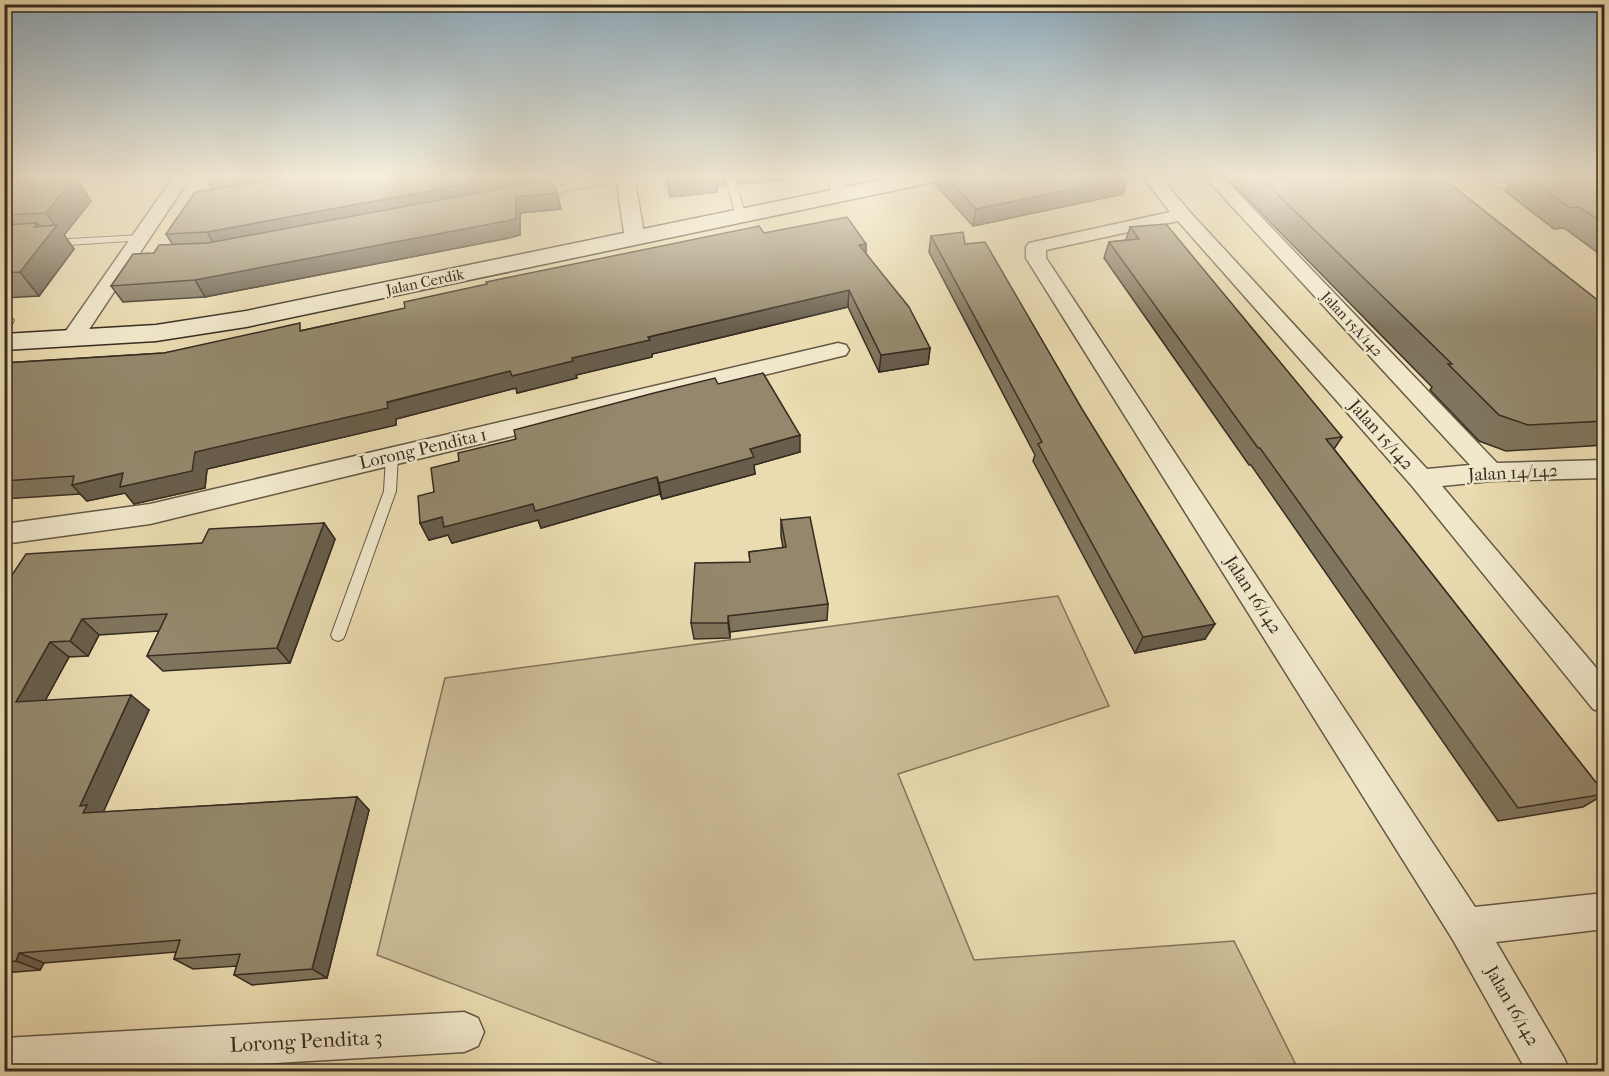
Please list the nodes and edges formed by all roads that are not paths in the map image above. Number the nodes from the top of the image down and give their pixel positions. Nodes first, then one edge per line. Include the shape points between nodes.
1 (149, 226) edge
2 (633, 226) edge
3 (697, 226) edge
4 (1129, 226) edge
5 (1192, 226) edge
6 (1259, 226) edge
7 (141, 238) junction
8 (635, 239) junction
9 (39, 243) edge
10 (4, 316) edge
11 (4, 330) edge
12 (72, 338) junction
13 (4, 342) edge
14 (838, 350) dead end
15 (392, 456) junction
16 (1605, 469) edge
17 (1491, 472) junction
18 (1421, 479) junction
19 (4, 534) edge
20 (338, 635) dead end
21 (1605, 699) edge
22 (1605, 911) edge
23 (1466, 927) junction
24 (464, 1032) dead end
25 (4, 1058) edge
26 (45, 1064) edge
27 (1550, 1071) edge

1 - 7 street
2 - 8 street
3 - 8 street, Jalan Cerdik
4 - 23 street, Jalan 16/142 via 1036,247 1036,258
5 - 18 street, Jalan 15/142
6 - 17 street, Jalan 15A/142
7 - 9 lane
7 - 12 street via 135,258
8 - 12 street, Jalan Cerdik via 246,319 156,333
10 - 11 lane via 9,320
12 - 13 street, Jalan Cerdik
14 - 15 street, Lorong Pendita 1
15 - 19 street, Lorong Pendita 1 via 150,514
15 - 20 lane via 390,491
16 - 17 street, Jalan 14/142
17 - 18 street, Jalan 14/142
18 - 21 street, Jalan 15/142
22 - 23 street
23 - 27 street, Jalan 16/142
24 - 26 street, Lorong Pendita 3
25 - 26 street, Lorong Pendita 3

